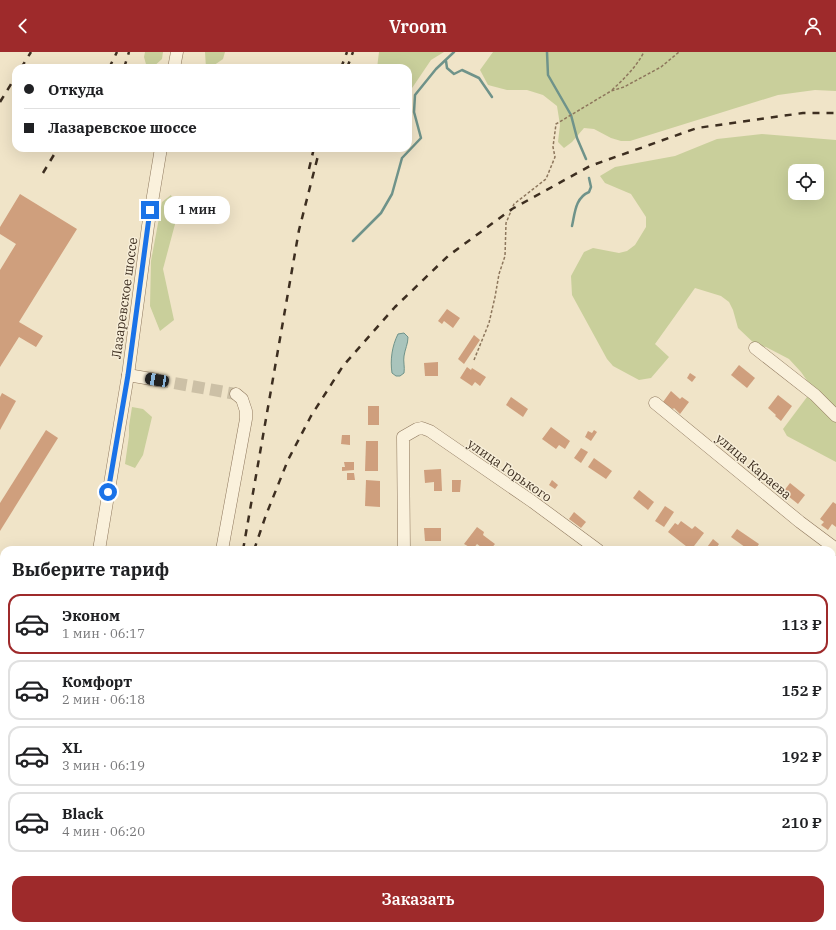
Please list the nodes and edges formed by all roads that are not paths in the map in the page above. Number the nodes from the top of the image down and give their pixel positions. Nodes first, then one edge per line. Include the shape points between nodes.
1 (176, 52) edge
2 (174, 64) edge
3 (160, 152) edge
4 (754, 348) dead end
5 (128, 375) junction
6 (157, 380) tunnel mouth
7 (236, 394) dead end
8 (655, 402) dead end
9 (836, 416) edge
10 (100, 546) edge
11 (223, 546) edge
12 (404, 546) edge
13 (593, 546) edge
14 (831, 546) edge

1 - 2 street
3 - 5 street, Лазаревское шоссе
4 - 9 street via 815,395
5 - 6 street, Лазаревское шоссе
5 - 10 street
7 - 11 street via 242,398 246,419
8 - 14 street, улица Караева
12 - 13 street, улица Горького via 403,437 417,428 430,431

